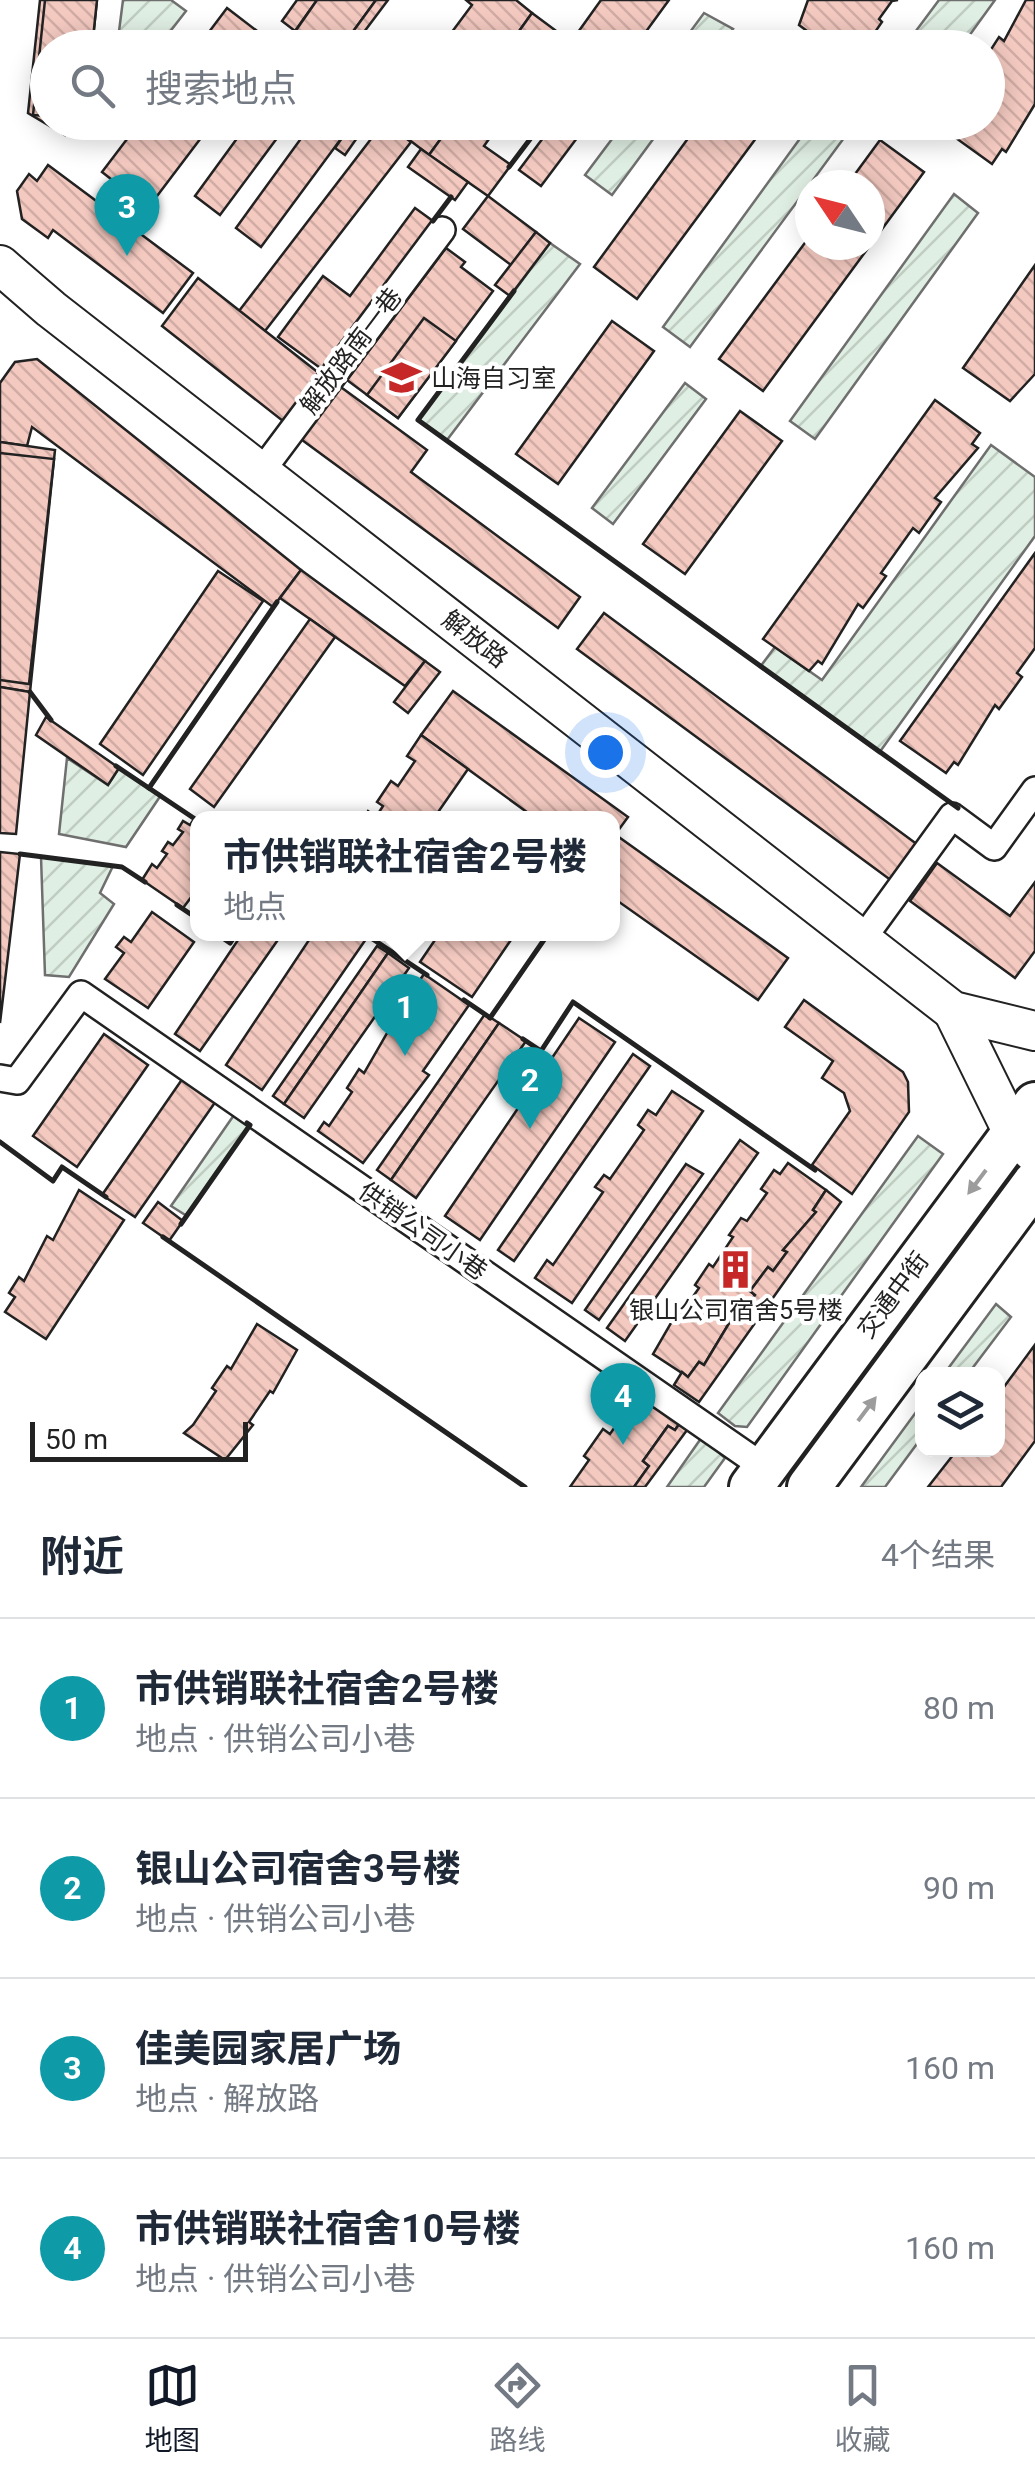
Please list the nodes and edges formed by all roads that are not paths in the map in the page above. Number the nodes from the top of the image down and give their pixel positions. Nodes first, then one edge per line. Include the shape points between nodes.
1 (442, 230) dead end
2 (0, 238) edge
3 (19, 290) edge
4 (260, 472) junction
5 (1035, 790) edge
6 (862, 940) junction
7 (953, 1011) junction
8 (1035, 1031) edge
9 (0, 1078) edge
10 (1028, 1130) edge
11 (1035, 1182) edge
12 (758, 1478) edge
13 (809, 1487) edge

1 - 4 street, 解放路南一巷
2 - 3 street
3 - 4 street, 解放路
4 - 6 street, 解放路
5 - 6 street via 994,846 952,816
6 - 7 street, 解放路
7 - 8 street, 解放路
7 - 10 street, 解放路
9 - 12 street, 供销公司小巷 via 17,1081 81,994
10 -> 12 main road, 交通中街
13 -> 11 main road, 交通中街

